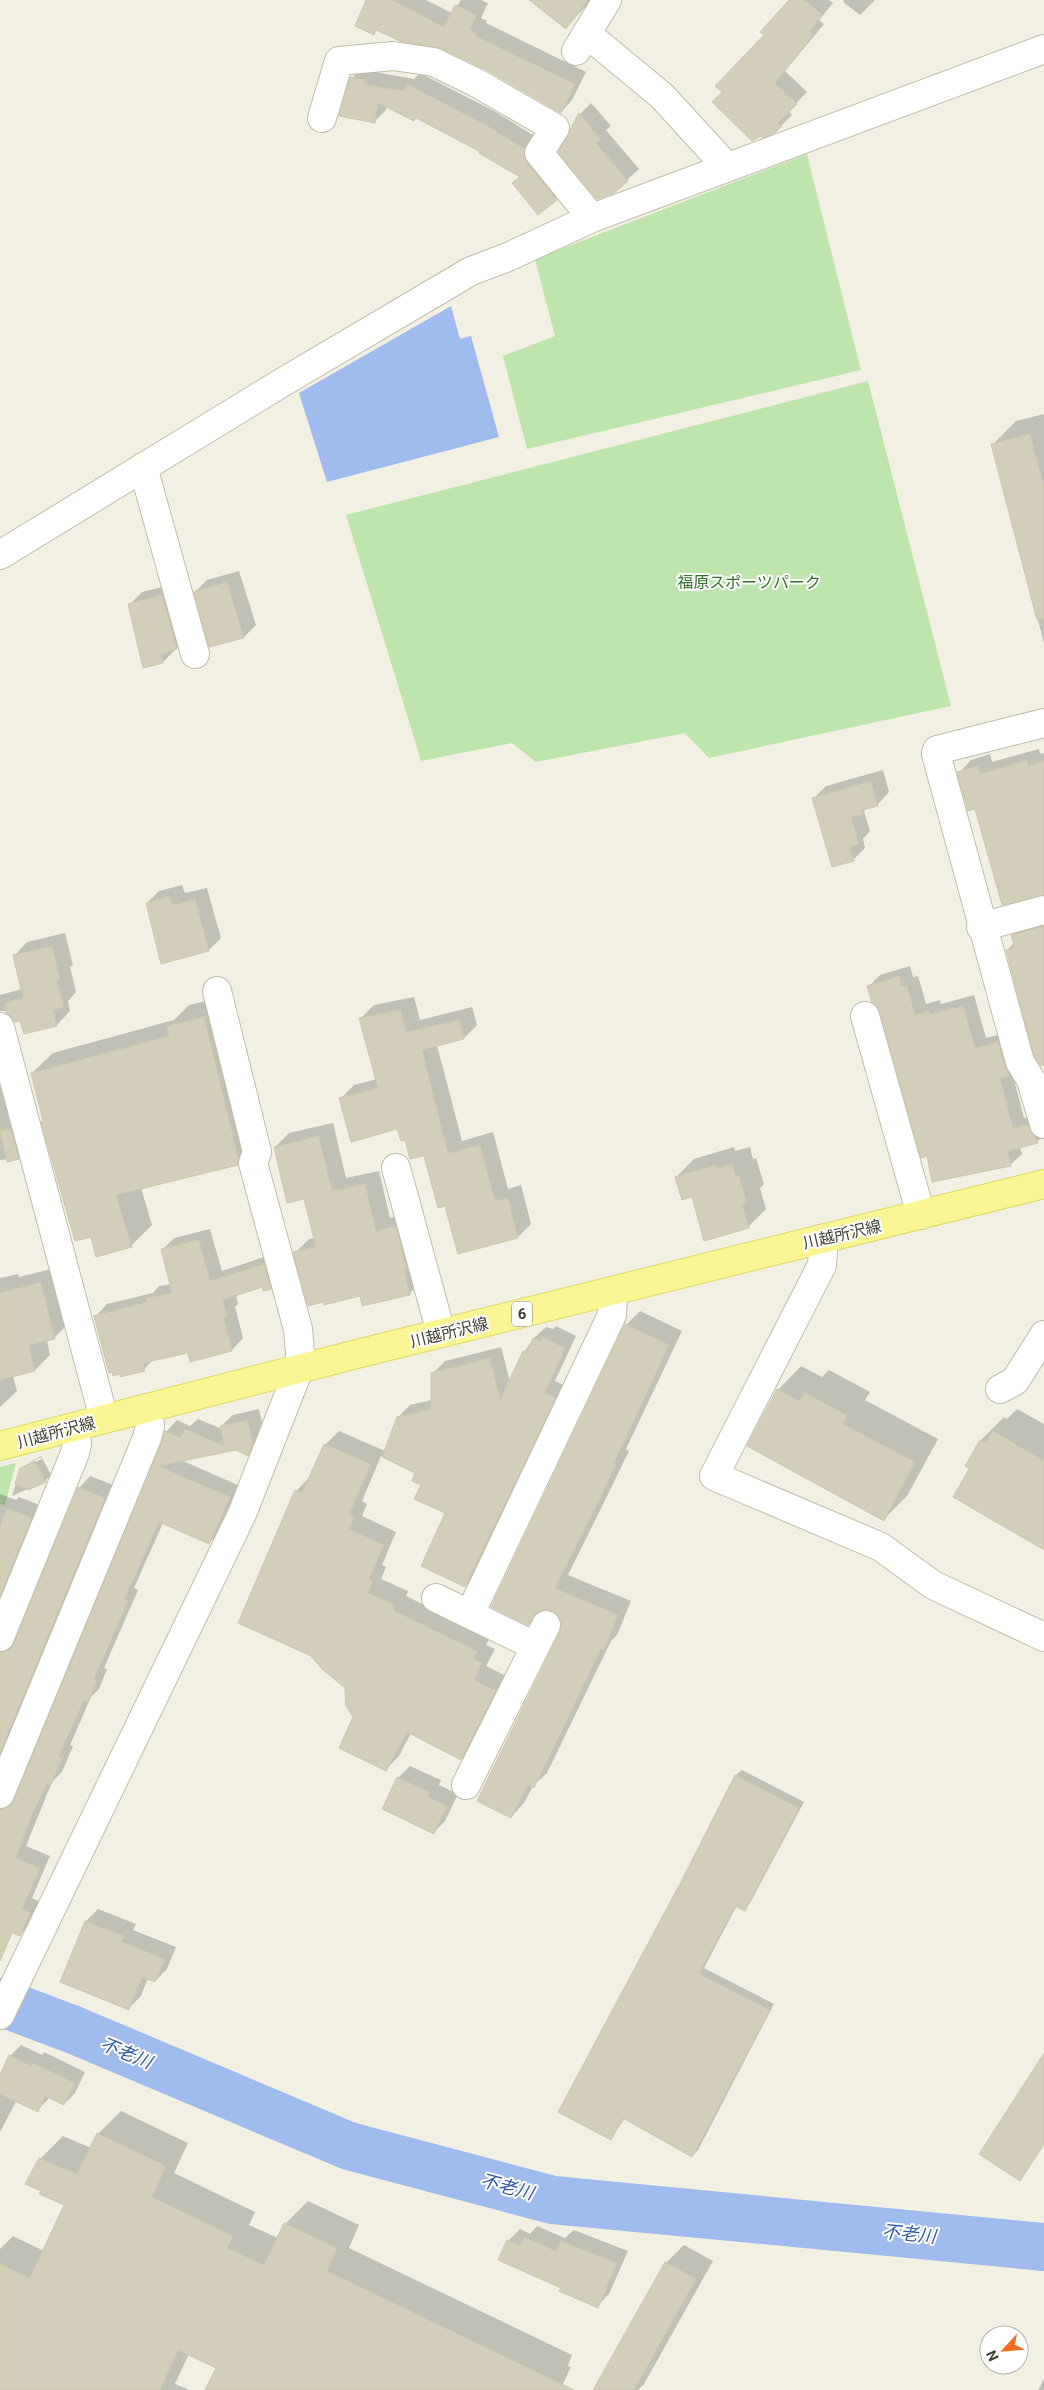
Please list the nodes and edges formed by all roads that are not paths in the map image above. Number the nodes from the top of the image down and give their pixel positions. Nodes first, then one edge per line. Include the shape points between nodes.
1 (607, 0) edge
2 (1044, 49) edge
3 (322, 118) dead end
4 (727, 167) junction
5 (592, 218) junction
6 (143, 467) junction
7 (0, 555) edge
8 (195, 654) dead end
9 (1044, 723) edge
10 (1044, 910) edge
11 (981, 927) junction
12 (217, 991) dead end
13 (865, 1016) dead end
14 (0, 1027) edge
15 (4, 1055) edge
16 (1044, 1124) edge
17 (396, 1168) dead end
18 (1044, 1184) edge
19 (921, 1215) junction
20 (820, 1239) junction
21 (612, 1292) junction
22 (442, 1333) junction
23 (1044, 1335) edge
24 (299, 1369) junction
25 (1000, 1389) dead end
26 (148, 1408) junction
27 (104, 1419) junction
28 (75, 1426) junction
29 (0, 1446) edge
30 (436, 1598) dead end
31 (470, 1614) junction
32 (0, 1637) edge
33 (1044, 1637) edge
34 (466, 1785) dead end
35 (0, 1794) edge
36 (0, 2015) edge

1 - 4 street via 582,42 662,96
2 - 4 street
3 - 5 street via 339,61 392,56 434,62 478,83 555,128 539,153
4 - 5 street
5 - 6 street via 472,271
6 - 7 street
6 - 8 street
9 - 11 street via 937,750
10 - 11 street
11 - 16 street via 1020,1062 1031,1080
12 - 24 street via 257,1152 253,1163 298,1329
13 - 19 street
14 - 15 street
15 - 27 street
17 - 22 street
18 - 19 main road, 川越所沢線 / 6
19 - 20 main road, 川越所沢線 / 6
20 - 21 main road, 川越所沢線 / 6
20 - 33 street via 822,1266 714,1476 881,1547 933,1585
21 - 22 main road, 川越所沢線 / 6
21 - 31 street via 612,1315
22 - 24 main road, 川越所沢線 / 6
23 - 25 street via 1015,1382
24 - 26 main road, 川越所沢線 / 6
24 - 36 street via 242,1514
26 - 27 main road, 川越所沢線 / 6
26 - 35 street via 150,1426 147,1438
27 - 28 main road, 川越所沢線 / 6
28 - 29 main road, 川越所沢線 / 6
28 - 32 street via 75,1453
30 - 31 street
31 - 34 street via 540,1636

